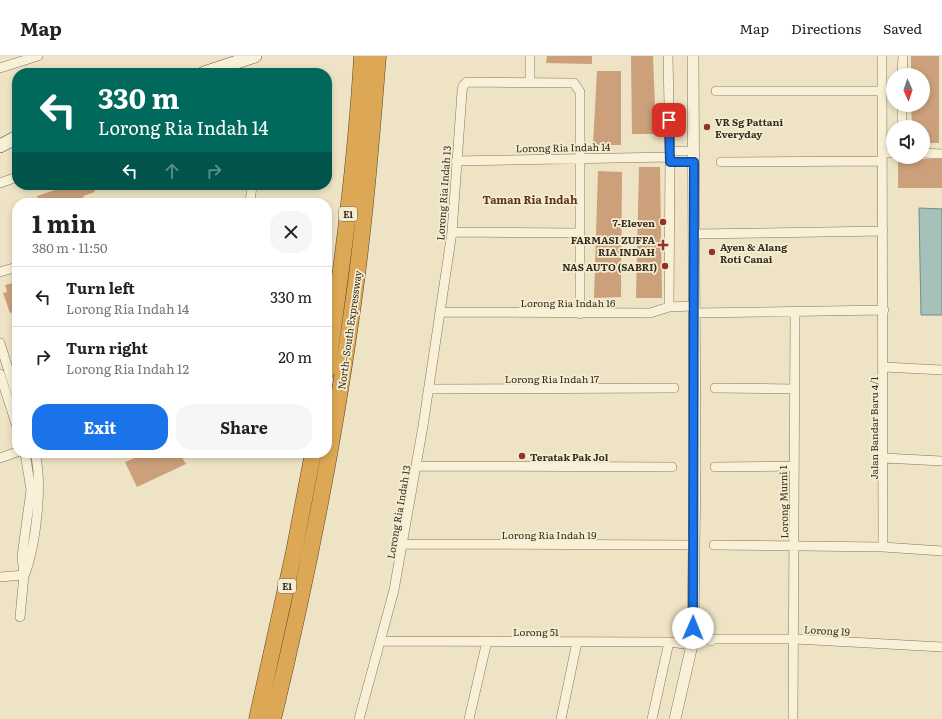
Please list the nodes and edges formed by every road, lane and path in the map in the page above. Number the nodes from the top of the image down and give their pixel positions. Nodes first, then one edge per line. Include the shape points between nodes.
1 (38, 56) edge
2 (255, 56) edge
3 (362, 56) edge
4 (378, 56) edge
5 (530, 56) edge
6 (668, 56) edge
7 (693, 56) edge
8 (882, 56) edge
9 (903, 56) edge
10 (0, 68) edge
11 (219, 68) edge
12 (902, 68) edge
13 (530, 82) junction
14 (716, 91) dead end
15 (882, 91) junction
16 (12, 135) edge
17 (0, 136) edge
18 (12, 140) edge
19 (0, 146) edge
20 (930, 153) edge
21 (942, 154) edge
22 (886, 156) edge
23 (670, 157) junction
24 (694, 157) junction
25 (882, 157) junction
26 (580, 158) junction
27 (456, 161) junction
28 (721, 162) dead end
29 (12, 179) edge
30 (0, 183) edge
31 (882, 231) junction
32 (452, 232) junction
33 (580, 233) junction
34 (694, 234) junction
35 (12, 268) edge
36 (0, 272) edge
37 (669, 307) junction
38 (693, 310) junction
39 (884, 310) junction
40 (441, 312) junction
41 (795, 312) junction
42 (580, 314) junction
43 (332, 334) edge
44 (0, 343) edge
45 (3, 365) edge
46 (884, 367) junction
47 (942, 370) edge
48 (0, 374) edge
49 (12, 386) edge
50 (674, 388) dead end
51 (715, 388) dead end
52 (429, 389) junction
53 (794, 389) junction
54 (12, 411) edge
55 (332, 435) edge
56 (12, 454) edge
57 (0, 458) edge
58 (26, 458) edge
59 (36, 458) edge
60 (312, 458) edge
61 (328, 458) edge
62 (883, 458) junction
63 (942, 461) edge
64 (417, 466) junction
65 (794, 466) junction
66 (672, 467) dead end
67 (715, 467) dead end
68 (404, 544) junction
69 (694, 545) junction
70 (714, 545) dead end
71 (795, 545) junction
72 (883, 547) junction
73 (942, 551) edge
74 (24, 575) junction
75 (0, 577) edge
76 (20, 617) dead end
77 (795, 639) junction
78 (381, 641) junction
79 (487, 641) junction
80 (711, 641) dead end
81 (577, 642) junction
82 (669, 642) junction
83 (692, 645) junction
84 (942, 647) edge
85 (256, 719) edge
86 (273, 719) edge
87 (359, 719) edge
88 (469, 719) edge
89 (561, 719) edge
90 (652, 719) edge
91 (675, 719) edge
92 (793, 719) edge

1 - 10 street
2 - 11 main road
3 - 43 highway, North–South Expressway / E1 via 358,131
4 - 55 highway, North–South Expressway / E1 via 365,212
5 - 13 street
6 - 23 street
7 - 24 street
8 - 15 street, Jalan Bandar Baru 4/1
9 - 12 street
13 - 26 street, Lorong Ria Indah 13 via 574,83 578,86
13 - 27 street, Lorong Ria Indah 13 via 464,84
14 - 15 street
15 - 25 street, Jalan Bandar Baru 4/1
16 - 17 main road
18 - 19 main road
20 - 21 street
22 - 25 street
23 - 24 street, Lorong Ria Indah 14
23 - 26 street, Lorong Ria Indah 14
23 - 37 street
24 - 34 street
25 - 28 street
25 - 31 street, Jalan Bandar Baru 4/1
26 - 27 street, Lorong Ria Indah 14
26 - 33 street, Lorong Ria Indah 13
27 - 32 street, Lorong Ria Indah 13
29 - 30 street
31 - 34 street
31 - 39 street, Jalan Bandar Baru 4/1
32 - 33 street
32 - 40 street, Lorong Ria Indah 13
33 - 42 street, Lorong Ria Indah 13
34 - 38 street
35 - 36 street
37 - 38 street, Lorong Ria Indah 16
37 - 42 street, Lorong Ria Indah 16 via 650,313
38 - 41 street, Lorong Ria Indah 16
38 - 69 street
39 - 41 street, Lorong Ria Indah 16
39 - 46 street, Jalan Bandar Baru 4/1
40 - 42 street, Lorong Ria Indah 16
40 - 52 street, Lorong Ria Indah 13
41 - 53 street, Lorong Murni 1
44 - 45 street
45 - 49 street
46 - 47 street
46 - 62 street, Jalan Bandar Baru 4/1
48 - 54 street
50 - 52 street, Lorong Ria Indah 17
51 - 53 street
52 - 64 street, Lorong Ria Indah 13
53 - 65 street, Lorong Murni 1
56 - 57 street
58 - 74 street via 31,490 22,556
59 - 74 street via 39,485 32,556
60 - 85 highway, E1 via 294,552
61 - 86 highway, North–South Expressway / E1 via 308,565
62 - 63 street
62 - 72 street, Jalan Bandar Baru 4/1
64 - 66 street
64 - 68 street, Lorong Ria Indah 13
65 - 67 street
65 - 71 street, Lorong Murni 1
68 - 69 street, Lorong Ria Indah 19
68 - 78 street, Lorong Ria Indah 13
69 - 83 street
70 - 71 street
71 - 72 street, Lorong Murni 1
71 - 77 street
72 - 73 street, Lorong Murni 1
74 - 75 street
74 - 76 street
77 - 80 street, Lorong 19
77 - 84 street, Lorong 19
77 - 92 street
78 - 79 street, Lorong 51
78 - 87 street, Lorong Ria Indah 13
79 - 81 street, Lorong 51
79 - 88 street
81 - 82 street, Lorong 51
81 - 89 street
82 - 83 street, Lorong 51
82 - 90 street
83 - 91 street

